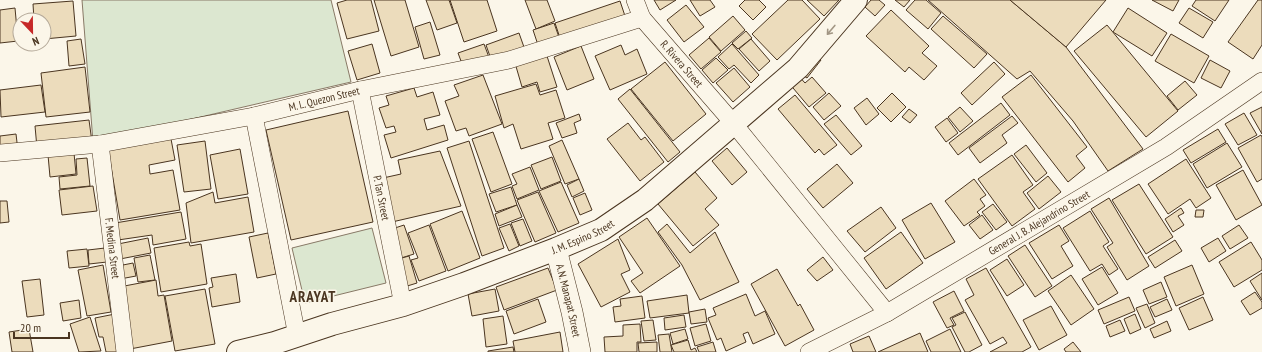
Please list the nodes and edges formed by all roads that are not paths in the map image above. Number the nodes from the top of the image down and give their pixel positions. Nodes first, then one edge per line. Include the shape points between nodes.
1 (634, 0) edge
2 (856, 0) edge
3 (642, 18) junction
4 (1262, 81) edge
5 (360, 90) junction
6 (254, 116) junction
7 (734, 124) junction
8 (100, 144) junction
9 (0, 153) edge
10 (556, 249) junction
11 (403, 305) junction
12 (887, 313) junction
13 (297, 336) junction
14 (125, 352) edge
15 (238, 352) edge
16 (580, 352) edge
17 (809, 352) edge

1 - 3 street, R. Rivera Street
2 -> 7 main road, J. M. Espino Street via 798,68
3 - 5 street, M. L. Quezon Street via 508,60
3 - 7 street, R. Rivera Street
4 - 12 street, General J. B. Alejandrino Street via 1166,147
5 - 6 street, M. L. Quezon Street
5 - 11 street, P. Tan Street
6 - 8 street, M. L. Quezon Street
6 - 13 street
7 - 10 main road, J. M. Espino Street via 646,200 601,230
7 - 12 street, R. Rivera Street
8 - 9 street, M. L. Quezon Street
8 - 14 street, F. Medina Street
10 - 11 main road, J. M. Espino Street
10 - 16 street, A.N. Manapat Street
11 - 13 main road, J. M. Espino Street
12 - 17 street, General J. B. Alejandrino Street
13 - 15 main road, J. M. Espino Street

